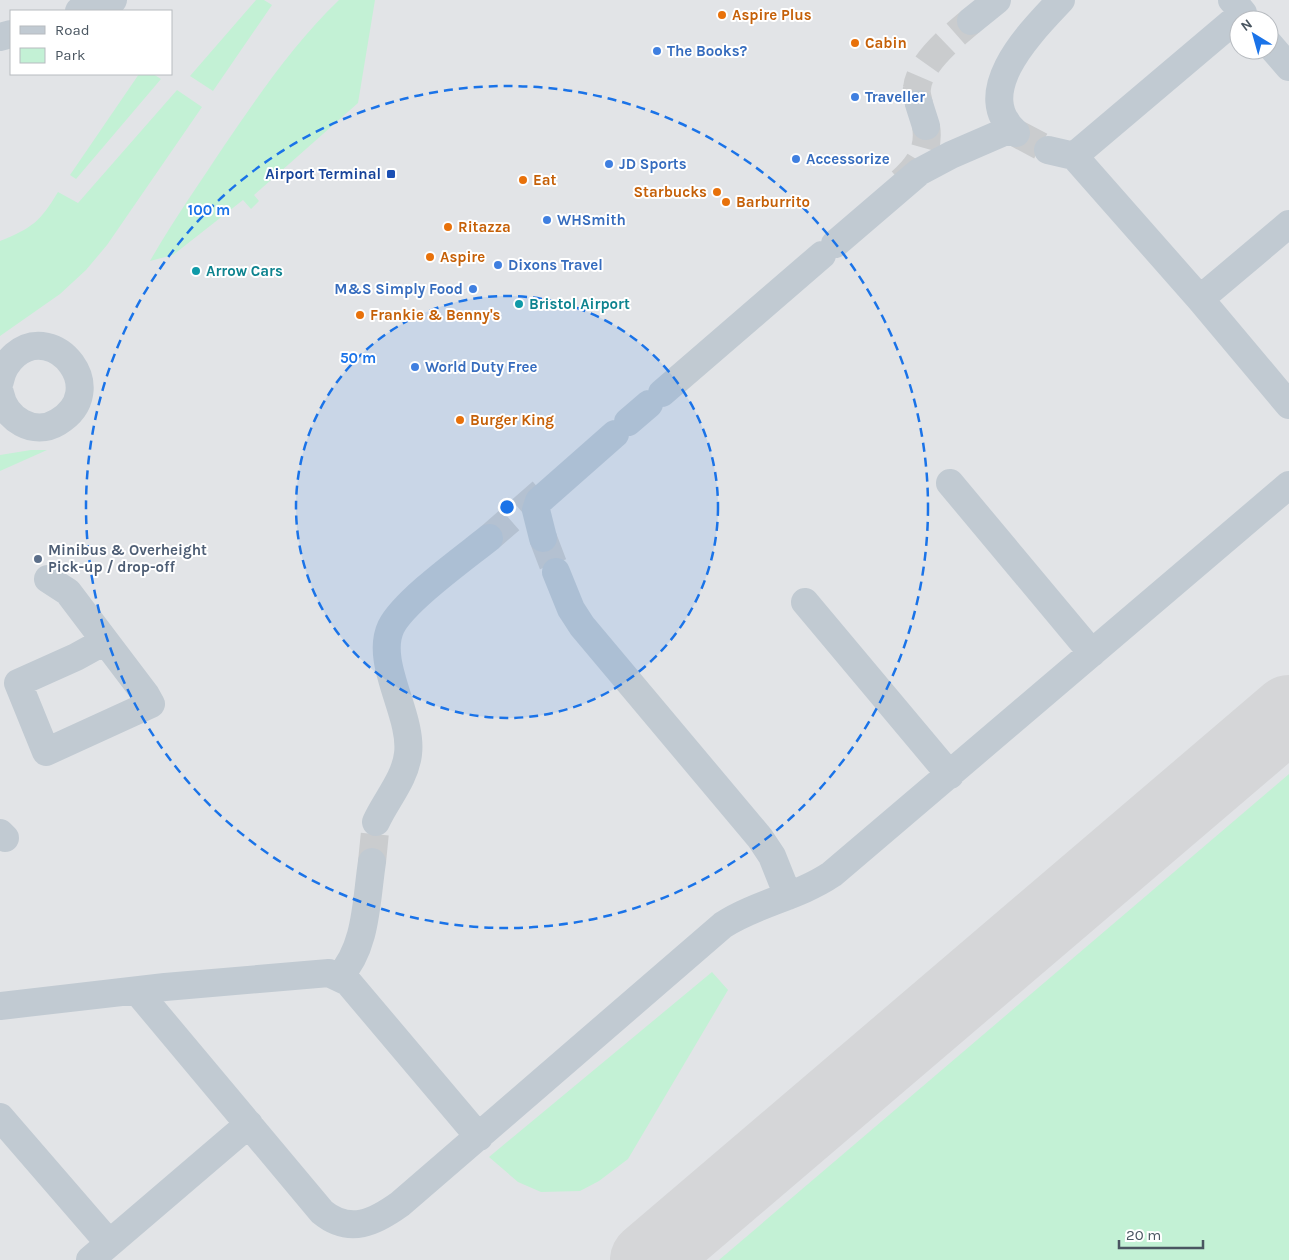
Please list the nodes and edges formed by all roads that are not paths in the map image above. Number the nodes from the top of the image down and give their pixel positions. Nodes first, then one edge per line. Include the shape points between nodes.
1 (114, 0) edge
2 (997, 0) edge
3 (1061, 0) edge
4 (82, 10) edge
5 (1229, 20) edge
6 (971, 21) tunnel mouth
7 (1279, 56) edge
8 (1289, 68) edge
9 (1289, 224) edge
10 (1200, 299) junction
11 (0, 381) edge
12 (0, 394) edge
13 (1289, 404) edge
14 (12, 429) edge
15 (950, 483) dead end
16 (1289, 485) edge
17 (489, 538) tunnel mouth
18 (543, 538) tunnel mouth
19 (556, 572) tunnel mouth
20 (48, 579) dead end
21 (804, 602) dead end
22 (105, 641) junction
23 (1092, 653) junction
24 (950, 774) junction
25 (376, 822) tunnel mouth
26 (372, 862) tunnel mouth
27 (788, 896) junction
28 (339, 977) junction
29 (137, 991) junction
30 (0, 1006) edge
31 (0, 1117) edge
32 (249, 1124) junction
33 (478, 1137) junction
34 (99, 1252) edge

1 - 4 lane
2 - 6 lane
3 - 18 lane via 1023,40 1000,86 1000,108 1014,131 951,155 919,172 621,428 539,501 536,510
5 - 10 lane via 1061,153
7 - 8 lane
9 - 10 lane
10 - 13 lane
11 - 14 lane via 8,362 18,352 34,347 58,351 78,372 78,401 66,418 54,425
12 - 14 lane
15 - 23 lane
16 - 23 lane
17 - 25 lane via 402,611 390,629 387,651 404,717 408,754 400,781
19 - 27 lane via 571,609 582,626 760,838 772,856
20 - 22 lane via 68,592
21 - 24 lane
22 - 22 lane via 151,704 46,752 18,683
23 - 24 lane
24 - 27 lane via 832,874 816,886
26 - 28 lane via 360,939 350,965
27 - 33 lane via 741,914 723,925
28 - 29 lane via 324,973
28 - 33 lane via 348,982
29 - 30 lane
29 - 32 lane
31 - 34 lane
32 - 33 lane via 322,1212 351,1226 370,1223 394,1208
32 - 34 lane

